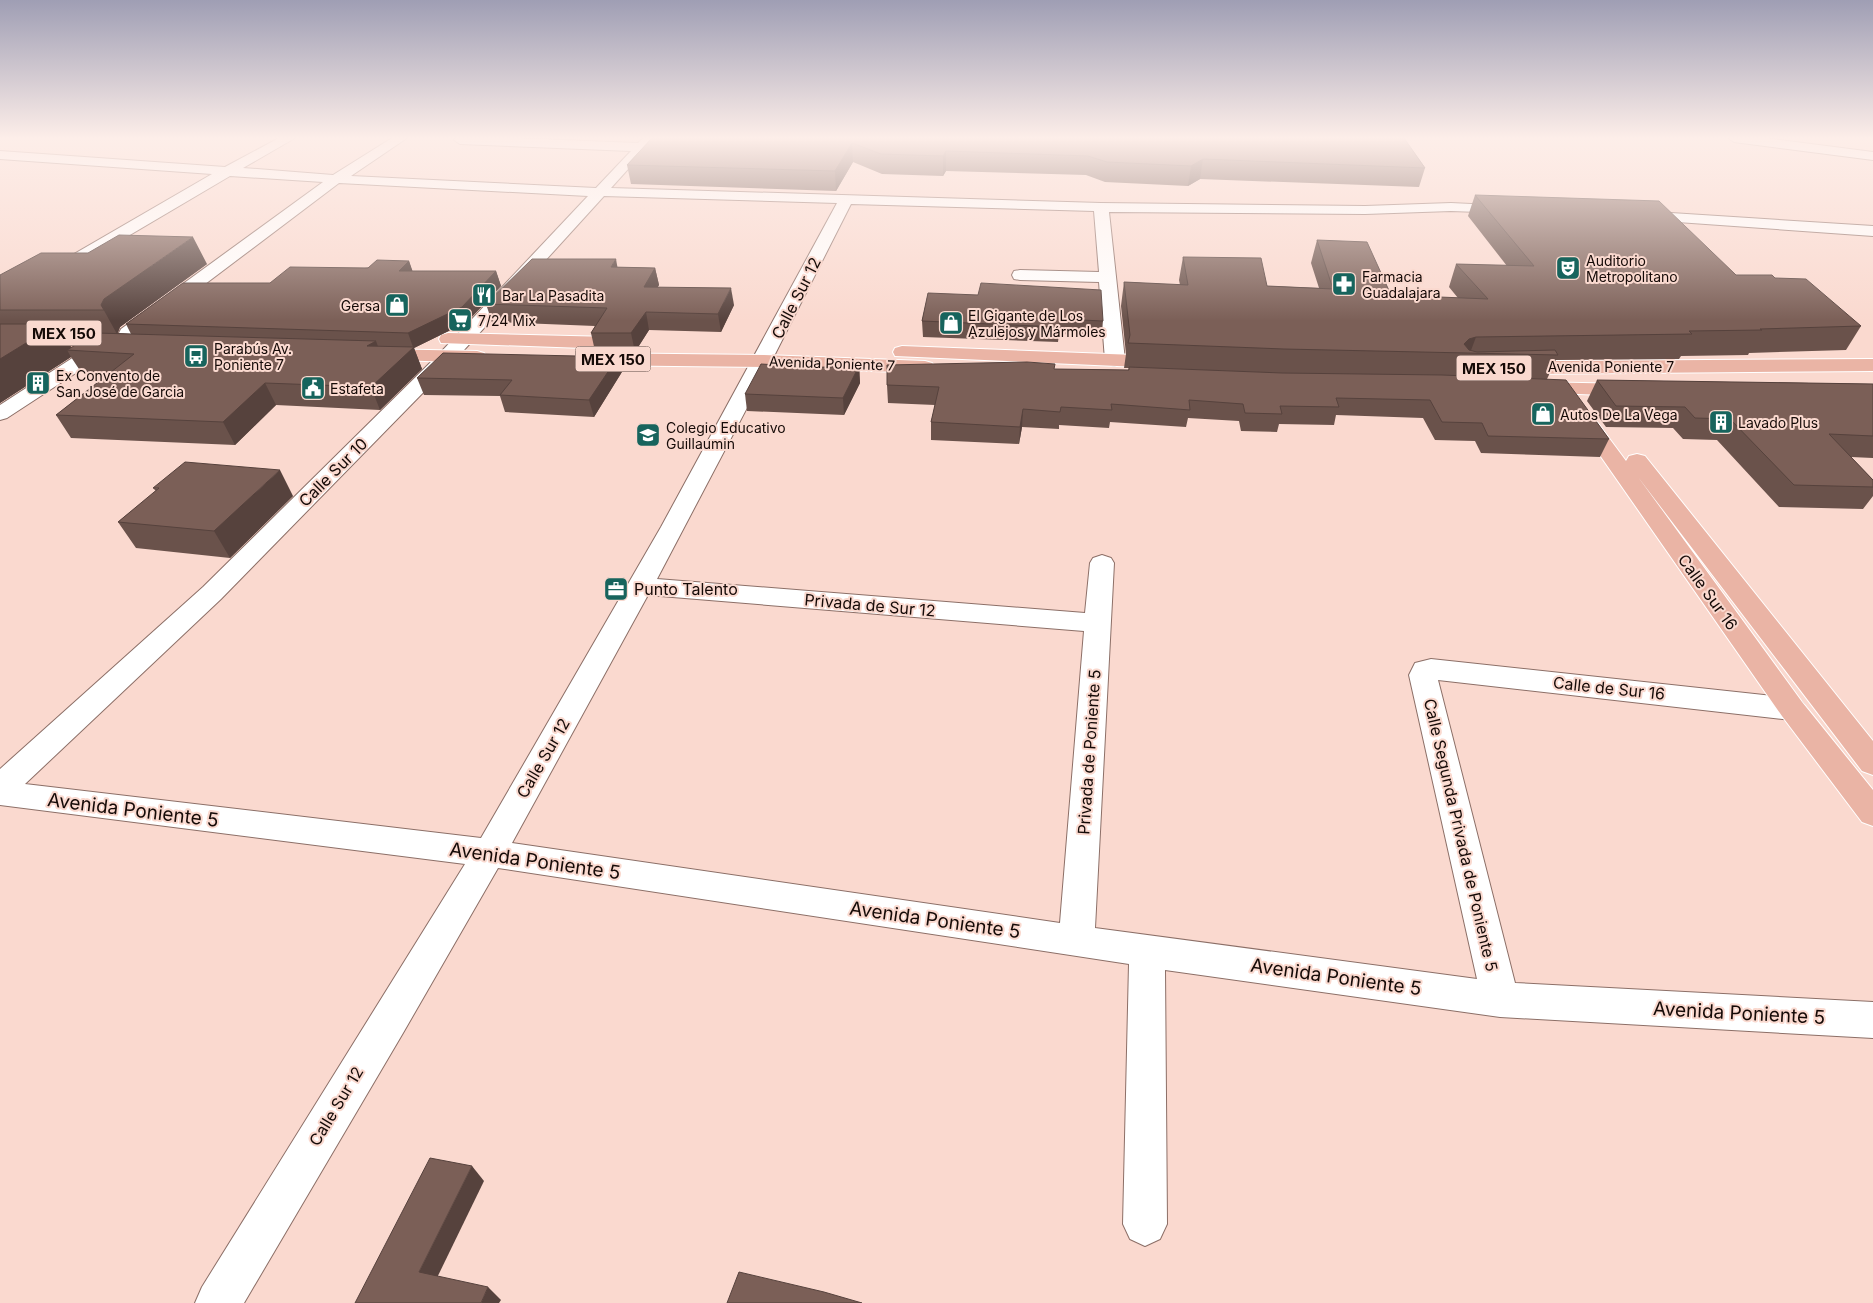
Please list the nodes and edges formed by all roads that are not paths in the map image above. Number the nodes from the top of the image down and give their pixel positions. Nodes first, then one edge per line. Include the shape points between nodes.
1 (177, 199) edge
2 (309, 199) edge
3 (593, 199) edge
4 (809, 199) edge
5 (846, 200) junction
6 (1100, 207) junction
7 (1521, 210) edge
8 (1621, 215) edge
9 (1873, 231) edge
10 (1020, 275) dead end
11 (1107, 277) junction
12 (0, 304) edge
13 (0, 332) edge
14 (128, 333) junction
15 (157, 333) edge
16 (375, 337) edge
17 (0, 346) edge
18 (104, 346) junction
19 (144, 348) edge
20 (456, 348) junction
21 (359, 354) edge
22 (767, 354) junction
23 (1116, 360) junction
24 (1873, 365) edge
25 (1494, 368) dead end
26 (1571, 377) junction
27 (1520, 388) edge
28 (1650, 390) edge
29 (0, 414) edge
30 (1102, 563) dead end
31 (642, 586) junction
32 (1098, 624) junction
33 (1425, 670) joint
34 (1792, 709) junction
35 (1873, 763) edge
36 (0, 788) edge
37 (0, 793) edge
38 (1873, 813) edge
39 (489, 853) junction
40 (1076, 941) junction
41 (1147, 950) junction
42 (1500, 1000) junction
43 (1873, 1020) edge
44 (1145, 1224) dead end
45 (218, 1303) edge

1 - 12 street
2 - 14 street
3 - 20 street, Calle Sur 10
4 - 5 street
5 - 6 street
5 - 22 street, Calle Sur 12
6 - 7 street via 1365,210 1451,206
6 - 11 street
8 - 9 street
10 - 11 street
11 - 23 street
13 - 14 main road, MEX 150
14 - 15 main road, MEX 150
16 - 20 main road, Avenida Poniente 7 / MEX 150
17 - 18 main road, MEX 150
18 - 19 main road, MEX 150
18 - 29 street
20 - 21 main road, Avenida Poniente 7 / MEX 150
20 - 22 main road, Avenida Poniente 7 / MEX 150
20 - 36 street, Calle Sur 10 via 212,593
22 - 23 main road, Avenida Poniente 7 / MEX 150
22 - 23 main road, Avenida Poniente 7 / MEX 150 via 1177,370
22 - 31 street, Calle Sur 12
24 - 26 main road via 1766,366 1745,374
25 - 26 main road, Avenida Poniente 7 / MEX 150
26 - 27 main road, Avenida Poniente 7 / MEX 150
26 - 28 main road, Avenida Poniente 7 / MEX 150
26 - 34 main road, Calle Sur 16
26 - 35 main road, Calle Sur 16
30 - 32 street, Privada de Poniente 5
31 - 32 street, Privada de Sur 12
31 - 39 street, Calle Sur 12
32 - 40 street, Privada de Poniente 5
33 - 34 street, Calle de Sur 16 via 1431,668
33 - 42 street, Calle Segunda Privada de Poniente 5 via 1423,675
34 - 38 main road, Calle Sur 16
37 - 39 street, Avenida Poniente 5
39 - 40 street, Avenida Poniente 5
39 - 45 street, Calle Sur 12
40 - 41 street, Avenida Poniente 5
41 - 42 street, Avenida Poniente 5
41 - 44 street
42 - 43 street, Avenida Poniente 5

